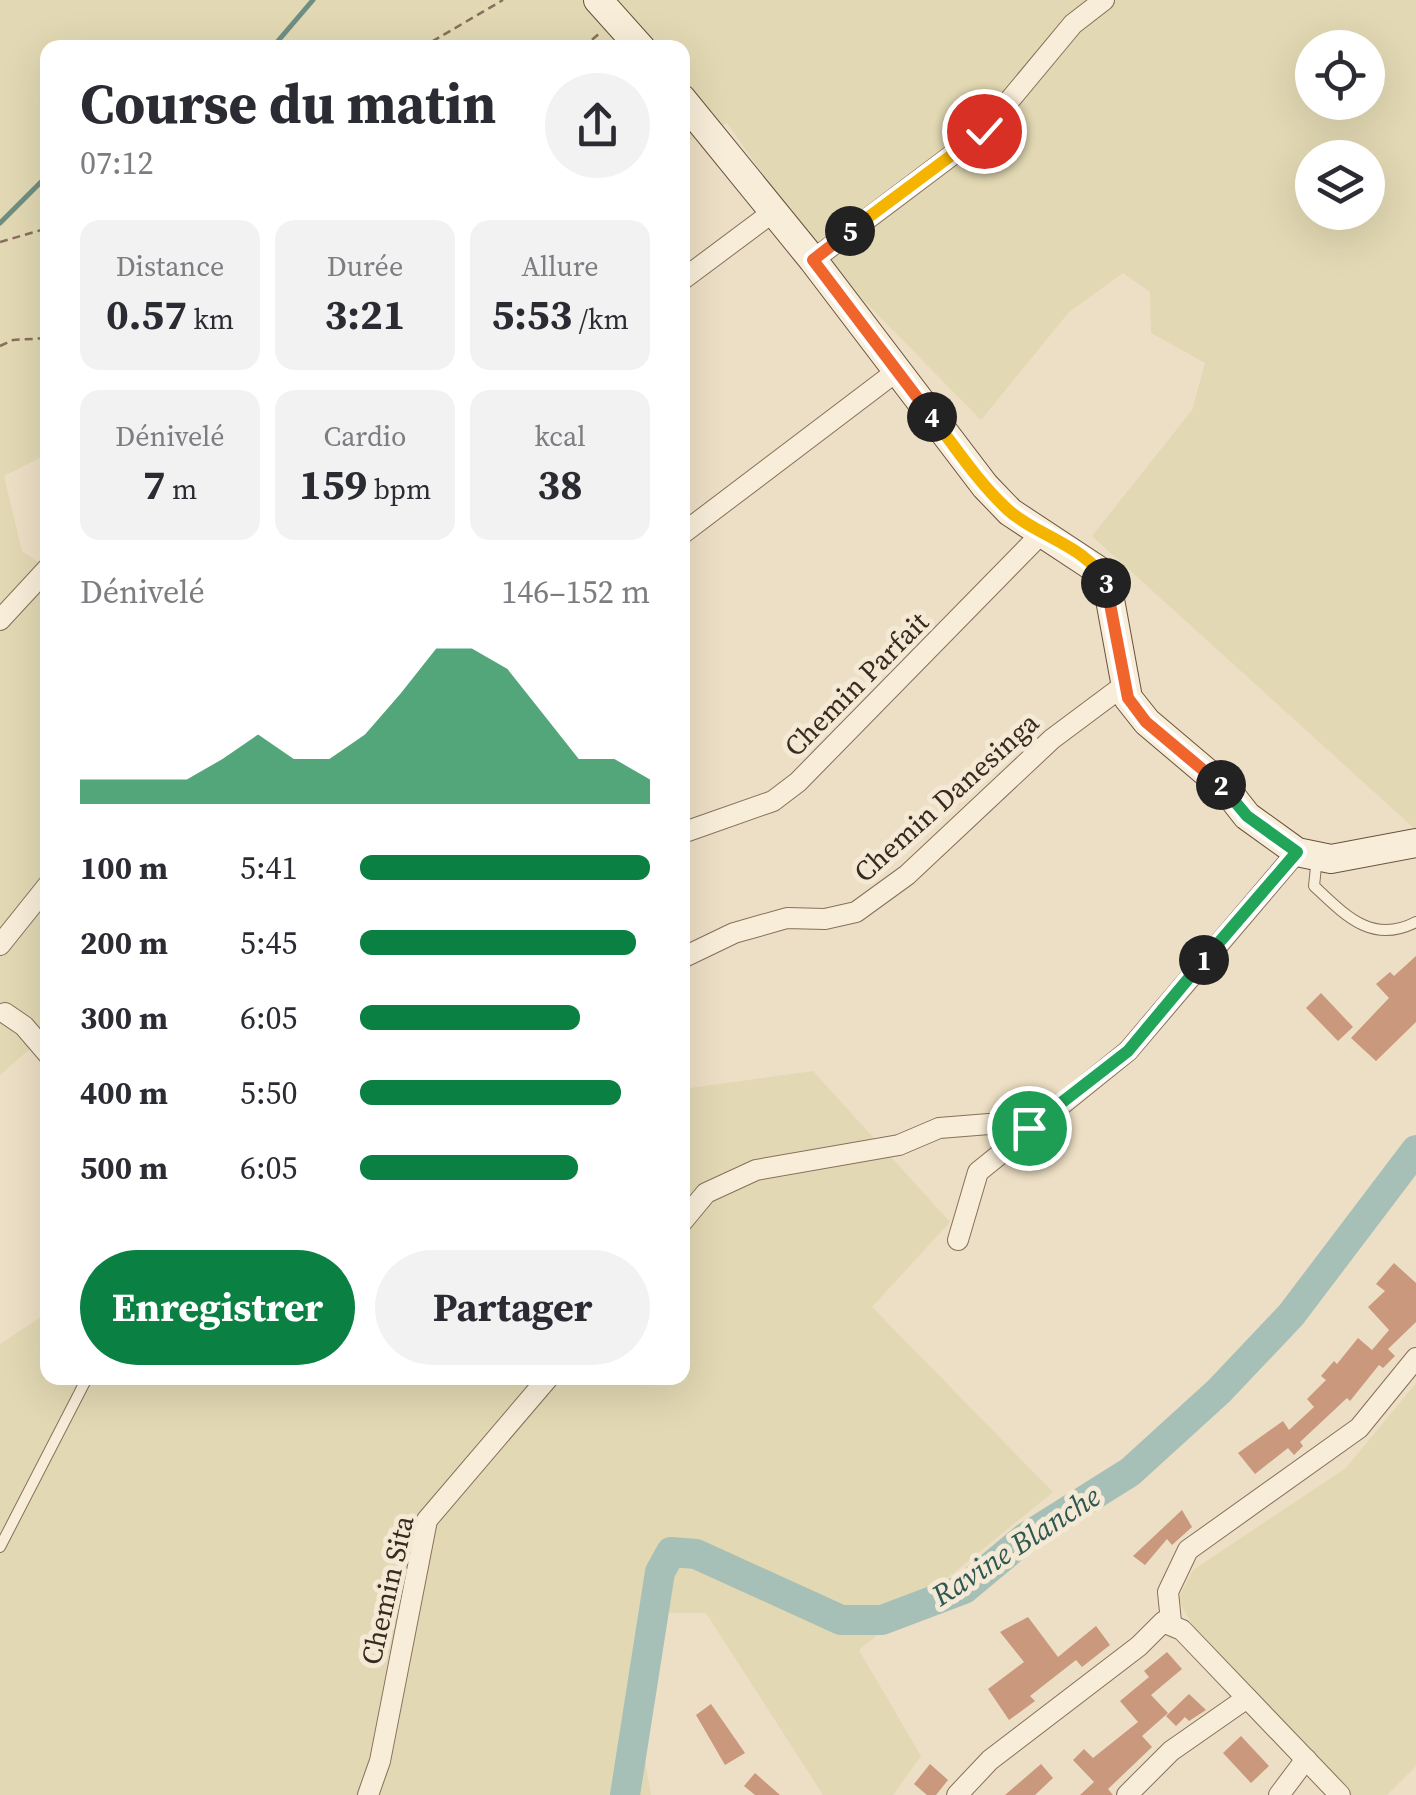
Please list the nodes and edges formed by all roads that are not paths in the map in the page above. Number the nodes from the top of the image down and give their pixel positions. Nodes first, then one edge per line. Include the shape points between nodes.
1 (598, 0) edge
2 (1104, 0) edge
3 (634, 40) edge
4 (690, 109) edge
5 (773, 212) junction
6 (813, 260) junction
7 (690, 274) edge
8 (897, 371) junction
9 (690, 528) edge
10 (1042, 532) junction
11 (40, 577) edge
12 (0, 620) edge
13 (1123, 686) junction
14 (690, 830) edge
15 (1416, 843) edge
16 (1307, 854) junction
17 (40, 895) edge
18 (1416, 922) edge
19 (0, 944) edge
20 (690, 954) edge
21 (2, 1010) edge
22 (40, 1045) edge
23 (1029, 1128) junction
24 (690, 1212) edge
25 (958, 1240) dead end
26 (1416, 1358) edge
27 (83, 1385) edge
28 (542, 1385) edge
29 (0, 1547) edge
30 (1177, 1626) junction
31 (1247, 1698) junction
32 (1306, 1759) junction
33 (368, 1795) edge
34 (957, 1795) edge
35 (1126, 1795) edge
36 (1279, 1795) edge
37 (1340, 1795) edge

1 - 3 main road
2 - 6 street via 1073,24 984,131
4 - 5 main road
5 - 6 main road
5 - 7 street
6 - 8 main road
8 - 9 street
8 - 10 main road via 984,486
10 - 13 main road via 1100,572 1110,594
10 - 14 street, Chemin Parfait via 798,782 774,801
11 - 12 street
13 - 16 main road via 1146,722 1225,788 1247,816
13 - 20 street, Chemin Danesinga via 1052,739 908,874 856,912 788,918
15 - 16 main road via 1358,856
16 - 18 lane via 1314,886 1355,924 1379,931
16 - 23 street via 1128,1051
17 - 19 street
21 - 22 street
23 - 24 street via 939,1128 899,1145 756,1170 706,1192
23 - 25 street via 978,1172
26 - 30 street via 1359,1428 1188,1550 1168,1592
27 - 29 lane
28 - 33 street, Chemin Sita via 427,1520
30 - 31 street
30 - 34 street via 1162,1622 990,1760
31 - 32 street
31 - 35 street via 1182,1742
32 - 36 street
32 - 37 street

